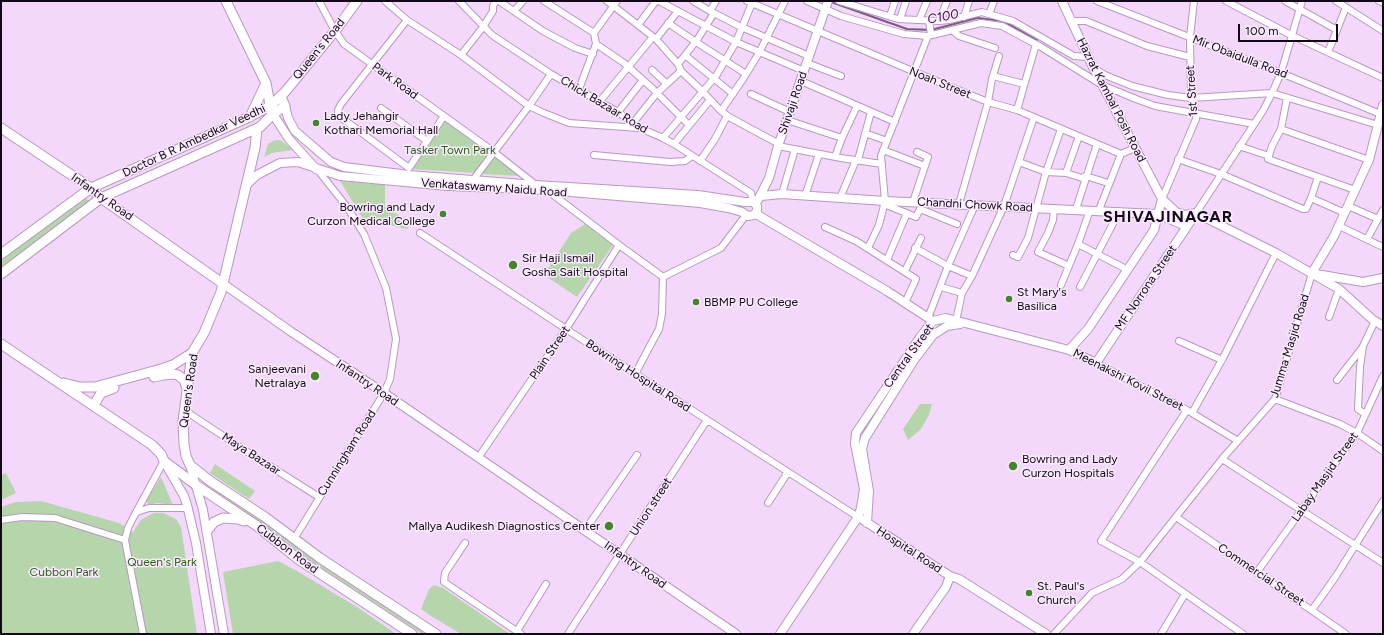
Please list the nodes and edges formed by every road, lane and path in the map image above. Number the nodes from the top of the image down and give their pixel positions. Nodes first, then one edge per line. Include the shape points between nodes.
1 (226, 1) edge
2 (319, 1) edge
3 (356, 1) edge
4 (385, 1) edge
5 (459, 1) edge
6 (496, 1) edge
7 (499, 1) edge
8 (523, 1) edge
9 (544, 1) edge
10 (607, 1) edge
11 (657, 1) edge
12 (693, 1) edge
13 (716, 1) edge
14 (785, 1) edge
15 (807, 1) edge
16 (839, 1) edge
17 (895, 1) edge
18 (906, 1) edge
19 (927, 1) edge
20 (947, 1) edge
21 (970, 1) edge
22 (994, 1) edge
23 (1062, 1) edge
24 (1097, 1) edge
25 (1194, 1) edge
26 (1227, 1) edge
27 (1285, 1) edge
28 (1302, 1) edge
29 (1336, 1) edge
30 (1379, 1) edge
31 (750, 2) edge
32 (615, 3) edge
33 (1383, 4) edge
34 (827, 5) edge
35 (1346, 7) junction
36 (1300, 10) junction
37 (514, 11) junction
38 (678, 11) junction
39 (712, 12) junction
40 (989, 14) junction
41 (778, 15) junction
42 (890, 16) junction
43 (964, 17) junction
44 (900, 19) junction
45 (407, 20) junction
46 (919, 20) junction
47 (939, 21) junction
48 (1072, 21) junction
49 (668, 23) junction
50 (638, 25) junction
51 (707, 26) junction
52 (483, 27) junction
53 (742, 27) junction
54 (930, 30) junction
55 (952, 30) junction
56 (1337, 30) junction
57 (335, 31) junction
58 (1383, 31) edge
59 (817, 32) junction
60 (594, 33) junction
61 (1293, 36) junction
62 (654, 38) junction
63 (767, 38) junction
64 (1190, 38) junction
65 (696, 42) junction
66 (736, 42) junction
67 (596, 44) junction
68 (1036, 44) junction
69 (995, 48) dead end
70 (1328, 52) junction
71 (759, 53) junction
72 (593, 54) junction
73 (461, 55) junction
74 (686, 56) junction
75 (999, 56) dead end
76 (1087, 57) junction
77 (1190, 57) junction
78 (808, 60) junction
79 (725, 61) junction
80 (371, 64) junction
81 (678, 64) junction
82 (628, 66) junction
83 (1093, 67) junction
84 (652, 70) dead end
85 (681, 71) junction
86 (804, 72) junction
87 (914, 72) junction
88 (1281, 73) junction
89 (551, 74) junction
90 (746, 74) junction
91 (842, 76) dead end
92 (993, 76) junction
93 (1383, 78) edge
94 (714, 79) junction
95 (643, 80) junction
96 (801, 81) junction
97 (266, 83) junction
98 (667, 84) junction
99 (1024, 84) junction
100 (1102, 85) junction
101 (579, 89) junction
102 (704, 92) junction
103 (657, 93) junction
104 (1272, 93) junction
105 (733, 94) junction
106 (751, 94) dead end
107 (282, 95) junction
108 (1191, 98) junction
109 (1287, 98) junction
110 (600, 100) junction
111 (710, 100) junction
112 (988, 102) junction
113 (1383, 105) edge
114 (284, 106) junction
115 (529, 106) junction
116 (857, 106) junction
117 (382, 108) dead end
118 (272, 110) junction
119 (1017, 110) junction
120 (720, 111) junction
121 (618, 112) junction
122 (790, 112) junction
123 (871, 112) junction
124 (1196, 114) junction
125 (1382, 115) edge
126 (444, 116) junction
127 (728, 116) junction
128 (250, 117) junction
129 (681, 117) junction
130 (1034, 117) junction
131 (788, 120) junction
132 (895, 122) junction
133 (633, 123) junction
134 (1254, 124) junction
135 (689, 125) junction
136 (1378, 125) junction
137 (1, 128) edge
138 (640, 128) junction
139 (257, 129) junction
140 (1061, 129) junction
141 (1281, 129) junction
142 (865, 133) junction
143 (1080, 136) junction
144 (664, 138) junction
145 (842, 138) junction
146 (427, 141) junction
147 (887, 141) junction
148 (674, 144) junction
149 (1097, 144) junction
150 (779, 145) junction
151 (1239, 146) junction
152 (1135, 148) junction
153 (795, 149) junction
154 (884, 150) junction
155 (494, 152) junction
156 (917, 152) dead end
157 (819, 154) junction
158 (1121, 154) junction
159 (594, 155) dead end
160 (692, 156) junction
161 (1269, 156) junction
162 (835, 157) junction
163 (1178, 159) junction
164 (857, 160) junction
165 (1368, 160) junction
166 (700, 161) junction
167 (1019, 162) junction
168 (882, 164) junction
169 (925, 166) junction
170 (317, 169) junction
171 (409, 171) junction
172 (1046, 172) junction
173 (1066, 173) junction
174 (1221, 174) junction
175 (1086, 176) junction
176 (1318, 177) junction
177 (473, 180) junction
178 (1108, 183) junction
179 (246, 185) junction
180 (536, 185) junction
181 (91, 188) junction
182 (546, 190) junction
183 (1355, 190) junction
184 (782, 194) junction
185 (761, 196) junction
186 (805, 196) junction
187 (101, 198) junction
188 (840, 198) junction
189 (1311, 198) junction
190 (1162, 199) junction
191 (751, 202) junction
192 (884, 202) junction
193 (914, 202) junction
194 (959, 204) junction
195 (975, 205) junction
196 (1004, 206) junction
197 (1037, 208) junction
198 (1054, 208) junction
199 (1076, 209) junction
200 (1346, 209) junction
201 (1095, 210) junction
202 (1383, 210) edge
203 (1119, 212) junction
204 (907, 213) junction
205 (1196, 213) junction
206 (744, 214) junction
207 (756, 214) junction
208 (1158, 214) junction
209 (1378, 219) junction
210 (957, 224) dead end
211 (1186, 226) junction
212 (1339, 226) junction
213 (825, 227) dead end
214 (420, 233) dead end
215 (920, 238) dead end
216 (1367, 240) junction
217 (1078, 244) junction
218 (619, 246) junction
219 (1383, 247) edge
220 (868, 248) junction
221 (915, 248) junction
222 (1098, 253) junction
223 (1276, 253) junction
224 (1, 254) edge
225 (1014, 255) dead end
226 (887, 260) junction
227 (948, 266) junction
228 (1069, 266) junction
229 (1128, 270) junction
230 (905, 271) junction
231 (1312, 273) junction
232 (1, 274) edge
233 (972, 276) junction
234 (663, 277) junction
235 (1383, 278) edge
236 (222, 283) junction
237 (1061, 285) dead end
238 (940, 286) junction
239 (1080, 287) dead end
240 (1339, 290) junction
241 (962, 293) junction
242 (905, 303) junction
243 (1328, 317) dead end
244 (930, 320) junction
245 (956, 321) junction
246 (1375, 321) junction
247 (965, 323) junction
248 (1383, 326) edge
249 (566, 329) junction
250 (1179, 341) dead end
251 (1, 344) edge
252 (1363, 346) junction
253 (1069, 350) junction
254 (192, 353) junction
255 (1222, 360) junction
256 (1096, 363) junction
257 (635, 374) junction
258 (1383, 376) edge
259 (1337, 380) dead end
260 (56, 382) junction
261 (187, 388) junction
262 (384, 393) junction
263 (1275, 399) junction
264 (94, 405) junction
265 (184, 411) junction
266 (1190, 411) junction
267 (1365, 414) junction
268 (707, 420) junction
269 (1357, 433) junction
270 (1238, 441) junction
271 (1383, 451) edge
272 (637, 455) dead end
273 (478, 458) junction
274 (1222, 459) junction
275 (164, 461) junction
276 (190, 465) junction
277 (788, 472) junction
278 (196, 485) junction
279 (319, 497) junction
280 (1383, 501) edge
281 (768, 503) dead end
282 (187, 507) junction
283 (1303, 510) junction
284 (137, 512) junction
285 (858, 517) junction
286 (1176, 517) junction
287 (1, 520) edge
288 (867, 523) junction
289 (257, 526) junction
290 (584, 530) junction
291 (207, 531) junction
292 (294, 539) junction
293 (125, 540) junction
294 (465, 543) dead end
295 (1356, 545) junction
296 (620, 554) junction
297 (1140, 562) junction
298 (1383, 563) edge
299 (1257, 572) junction
300 (950, 576) junction
301 (546, 584) dead end
302 (1185, 594) junction
303 (1312, 610) junction
304 (519, 633) edge
305 (143, 634) edge
306 (211, 634) edge
307 (224, 634) edge
308 (412, 634) edge
309 (436, 634) edge
310 (568, 634) edge
311 (736, 634) edge
312 (780, 634) edge
313 (913, 634) edge
314 (1046, 634) edge
315 (1054, 634) edge
316 (1161, 634) edge
317 (1243, 634) edge
318 (1346, 634) edge

1 - 97 main road
2 - 57 street, Park Road
3 - 57 main road, Queen's Road
4 - 45 street
5 - 52 street, Chick Bazaar Road
6 - 52 street
7 - 37 street
8 - 37 street
9 - 60 street
10 - 32 street
11 - 38 street
11 - 50 street
12 - 39 street
13 - 39 street
14 - 41 street
15 - 34 street
16 - 42 street
17 - 42 street
18 - 44 street
19 - 46 street
20 - 47 street
21 - 43 street
22 - 40 street
23 - 48 street, Hazrat Kambal Posh Road
24 - 64 street, Mir Obaidulla Road
25 - 64 street, 1st Street
26 - 61 street
27 - 36 street
28 - 36 street
29 - 35 street
30 - 33 street
31 - 41 street, Noah Street
31 - 53 street
32 - 50 street
32 - 60 street
34 - 54 street via 842,16 904,34
34 - 59 street, Shivaji Road
35 - 56 street
35 - 58 street
36 - 56 street
36 - 61 street
37 - 72 street via 543,31 575,48
38 - 49 street
38 - 51 street
39 - 51 street
39 - 53 street
40 - 43 street via 982,12
40 - 76 street via 1013,21 1074,56
41 - 59 street, Noah Street
41 - 63 street
42 - 44 street
43 - 47 street
44 - 46 street
45 - 73 street
45 - 80 street
46 - 54 street
47 - 54 street
48 - 76 street, Hazrat Kambal Posh Road
48 - 77 street via 1086,22 1147,46
49 - 62 street
49 - 65 street
50 - 62 street
51 - 65 street
51 - 66 street
52 - 73 street
52 - 89 street, Chick Bazaar Road via 492,36
53 - 63 street
53 - 66 street
54 - 55 street
54 - 87 street
55 - 68 street via 981,23 1002,26
55 - 69 street via 958,36
56 - 70 street
57 - 80 street, Park Road via 344,44
57 - 107 main road, Queen's Road
59 - 78 street, Shivaji Road
59 - 87 street, Noah Street
60 - 67 street
61 - 70 street
61 - 88 street
62 - 81 street
62 - 82 street
63 - 71 street
63 - 78 street
64 - 77 street, 1st Street
64 - 88 street, Mir Obaidulla Road
65 - 74 street
65 - 79 street
66 - 71 street
66 - 79 street
67 - 72 street
67 - 82 street
68 - 99 street
68 - 100 street
70 - 93 street
71 - 86 street
71 - 90 street
72 - 101 street
73 - 115 street
74 - 81 street
74 - 94 street
75 - 92 street
76 - 83 street, Hazrat Kambal Posh Road
77 - 108 street, 1st Street
78 - 86 street, Shivaji Road
78 - 91 street
79 - 90 street
79 - 94 street
80 - 126 street, Park Road
80 - 171 street via 340,104 339,116
81 - 85 street
82 - 95 street
82 - 110 street
83 - 100 street, Hazrat Kambal Posh Road
83 - 108 street via 1132,86
84 - 98 street
85 - 98 street
85 - 102 street
86 - 96 street, Shivaji Road
87 - 112 street, Noah Street
87 - 132 street
88 - 104 street
88 - 125 street, Mir Obaidulla Road
89 - 101 street, Chick Bazaar Road
89 - 115 street
90 - 105 street
92 - 99 street
92 - 112 street
94 - 102 street
94 - 105 street
95 - 103 street
95 - 121 street
96 - 116 street
96 - 122 street, Shivaji Road
97 - 107 main road
97 - 118 main road
97 - 128 main road
98 - 103 street
99 - 119 street
100 - 124 street via 1155,106
100 - 152 street, Hazrat Kambal Posh Road
101 - 110 street, Chick Bazaar Road
102 - 111 street
102 - 129 street
103 - 129 street
103 - 133 street
104 - 108 street
104 - 109 street
104 - 134 street
105 - 120 street
106 - 122 street
107 - 114 main road
107 - 118 main road, Doctor B R Ambedkar Veedhi
108 - 124 street, 1st Street
109 - 136 street
109 - 141 street
110 - 121 street, Chick Bazaar Road
111 - 120 street
111 - 135 street
112 - 119 street, Noah Street
112 - 194 street
113 - 125 street, Jumma Masjid Road
114 - 118 main road, Doctor B R Ambedkar Veedhi
114 - 171 street, Venkataswamy Naidu Road via 295,131 331,162 344,167
115 - 138 street via 570,123
115 - 155 street
116 - 123 street
116 - 145 street
117 - 146 street
118 - 128 main road, Doctor B R Ambedkar Veedhi
118 - 139 main road, Doctor B R Ambedkar Veedhi
118 - 170 street via 290,139
119 - 130 street, Noah Street
120 - 127 street
121 - 133 street, Chick Bazaar Road
122 - 131 street, Shivaji Road
123 - 132 street
123 - 142 street
124 - 134 street
124 - 163 street, 1st Street via 1196,120
125 - 136 street, Jumma Masjid Road
126 - 146 street
126 - 155 street, Park Road
127 - 150 street
127 - 166 street
128 - 139 main road
128 - 181 main road, Doctor B R Ambedkar Veedhi
129 - 135 street
129 - 144 street
130 - 140 street, Noah Street
130 - 167 street
131 - 145 street
131 - 150 street, Shivaji Road
132 - 147 street
133 - 138 street, Chick Bazaar Road
134 - 151 street
135 - 148 street
136 - 165 street, Jumma Masjid Road
137 - 181 main road, Infantry Road
138 - 144 street, Chick Bazaar Road
139 - 179 main road, Queen's Road
139 - 187 main road, Doctor B R Ambedkar Veedhi
140 - 143 street, Noah Street
140 - 172 street
141 - 161 street
141 - 165 street
142 - 147 street
142 - 164 street
143 - 149 street, Noah Street
143 - 173 street
144 - 148 street, Chick Bazaar Road
145 - 162 street
146 - 171 street
147 - 154 street
148 - 160 street, Chick Bazaar Road
149 - 158 street, Noah Street
149 - 175 street
150 - 153 street
150 - 185 street, Shivaji Road
151 - 161 street
151 - 174 street
152 - 158 street
152 - 190 street, Hazrat Kambal Posh Road
153 - 157 street
153 - 184 street
154 - 168 street via 881,156
154 - 169 street
155 - 177 street
155 - 180 street, Park Road
156 - 169 street via 928,156
157 - 162 street
157 - 186 street
158 - 178 street
159 - 160 street via 670,162 685,161
160 - 166 street, Chick Bazaar Road
161 - 176 street via 1268,159 1273,162
162 - 164 street
163 - 174 street
163 - 190 street, 1st Street
164 - 168 street
164 - 188 street
165 - 183 street, Jumma Masjid Road
166 - 191 street, Chick Bazaar Road via 751,194
167 - 172 street
167 - 196 street
168 - 192 street
169 - 193 street
170 - 179 street, Venkataswamy Naidu Road via 298,162 280,163 257,174
170 - 182 street, Venkataswamy Naidu Road via 340,176 448,186
170 - 262 street, Cunningham Road via 347,207 364,234 386,288 396,339 390,379
171 - 177 street, Venkataswamy Naidu Road
172 - 173 street
172 - 197 street
173 - 175 street via 1082,178
174 - 189 street via 1303,209 1306,209
174 - 205 street
175 - 178 street
175 - 199 street
176 - 183 street
176 - 189 street
177 - 180 street, Venkataswamy Naidu Road
178 - 201 street
179 - 236 main road, Queen's Road
180 - 191 street, Venkataswamy Naidu Road via 698,195
181 - 187 main road, Infantry Road
181 - 224 main road, Doctor B R Ambedkar Veedhi
182 - 206 street, Venkataswamy Naidu Road via 700,203
182 - 218 street
183 - 200 street, Jumma Masjid Road
184 - 185 street, Chandni Chowk Road
184 - 186 street, Chandni Chowk Road
185 - 191 street, Shivaji Road
186 - 188 street, Chandni Chowk Road
187 - 232 main road, Doctor B R Ambedkar Veedhi
187 - 236 main road, Infantry Road
188 - 192 street, Chandni Chowk Road
189 - 200 street
190 - 205 street, Hazrat Kambal Posh Road via 1176,212 1185,215
190 - 208 street
191 - 206 street, Shivaji Road via 742,207
191 - 207 street via 758,208
192 - 193 street, Chandni Chowk Road
192 - 204 street
192 - 220 street
193 - 194 street, Chandni Chowk Road
194 - 195 street, Chandni Chowk Road
195 - 196 street, Chandni Chowk Road
195 - 227 street
196 - 197 street, Chandni Chowk Road
196 - 233 street
197 - 198 street, Chandni Chowk Road
197 - 225 street via 1028,238 1018,257
198 - 199 street, Chandni Chowk Road
198 - 228 street via 1053,220 1038,252
199 - 201 street, Chandni Chowk Road
200 - 209 street
200 - 212 street, Jumma Masjid Road
201 - 203 street, Chandni Chowk Road
201 - 217 street
202 - 209 street
203 - 208 street, Chandni Chowk Road
203 - 222 street
204 - 210 street via 916,217 920,209
204 - 226 street
205 - 211 street, MF Norrona Street
205 - 223 street
206 - 207 street
206 - 234 street via 721,248
207 - 242 street
208 - 211 street, Chandni Chowk Road
208 - 229 street, MF Norrona Street via 1154,230
209 - 216 street
211 - 256 street, MF Norrona Street
212 - 216 street
212 - 231 street, Jumma Masjid Road
213 - 220 street
214 - 249 street, Bowring Hospital Road
215 - 221 street
216 - 219 street
217 - 222 street
217 - 228 street
218 - 234 street
218 - 249 street, Plain Street
220 - 226 street
221 - 227 street
221 - 230 street
222 - 229 street
222 - 239 street
223 - 231 street
223 - 255 street
226 - 230 street
227 - 233 street
227 - 238 street
228 - 237 street
229 - 253 street, MF Norrona Street via 1088,329
230 - 242 street via 916,279
231 - 235 street via 1363,282
231 - 240 street
231 - 263 street, Jumma Masjid Road
233 - 241 street
234 - 257 street via 659,329
236 - 254 main road, Queen's Road via 221,292 204,333
236 - 262 street, Infantry Road
238 - 241 street
238 - 244 street
240 - 243 street
240 - 246 street
241 - 245 street
242 - 244 street
244 - 245 street, Central Street via 946,318
244 - 285 street, Central Street via 856,433 855,444 864,489
245 - 247 street, Central Street
246 - 248 street
246 - 252 street
247 - 253 street, Meenakshi Kovil Street
247 - 288 street, Central Street via 948,326 933,335 914,360 865,438 862,449 869,491
249 - 257 street, Bowring Hospital Road
249 - 273 street, Plain Street
250 - 255 street
251 - 260 main road, Cubbon Road
252 - 259 street
252 - 267 street via 1358,409
253 - 256 street, Meenakshi Kovil Street
254 - 260 main road via 174,365 95,387
254 - 261 main road, Queen's Road
255 - 266 street
256 - 266 street, Meenakshi Kovil Street
257 - 268 street, Bowring Hospital Road
258 - 267 street, Labay Masjid Street
260 - 264 main road, Cubbon Road
261 - 264 main road via 184,380 178,375 162,375 104,391 99,394
261 - 265 main road, Queen's Road
262 - 273 street, Infantry Road
262 - 279 street, Cunningham Road
263 - 269 street
263 - 270 street, Jumma Masjid Road
264 - 275 main road, Cubbon Road via 152,445
265 - 276 main road, Queen's Road via 184,450
265 - 279 street, Maya Bazaar
266 - 270 street, Meenakshi Kovil Street
266 - 297 street via 1101,541
267 - 269 street, Labay Masjid Street
268 - 277 street, Bowring Hospital Road
268 - 296 street, Union street
269 - 271 street
269 - 283 street, Labay Masjid Street
270 - 274 street, Jumma Masjid Road
272 - 290 street
273 - 290 street, Infantry Road
274 - 283 street
274 - 286 street, Jumma Masjid Road
275 - 278 main road, Cubbon Road
275 - 282 street, Cubbon Road via 184,496
275 - 284 street
276 - 278 street, Queen's Road
276 - 292 main road, Cubbon Road
277 - 281 street
277 - 285 street, Bowring Hospital Road
278 - 289 main road, Cubbon Road
278 - 291 street, Queen's Road
279 - 292 street, Cunningham Road
280 - 295 street
282 - 284 street via 149,508
282 - 306 street via 196,543
283 - 295 street
283 - 299 street, Labay Masjid Street
284 - 293 street
285 - 288 street, Hospital Road
285 - 312 street, Central Street
286 - 297 street, Jumma Masjid Road
286 - 299 street, Commercial Street
287 - 293 street via 22,517 55,518
288 - 300 street, Hospital Road
289 - 291 main road via 229,518 214,522
289 - 308 main road, Cubbon Road via 298,559
290 - 296 street, Infantry Road
291 - 307 street, Queen's Road
292 - 309 main road, Cubbon Road
293 - 305 street
294 - 304 street via 445,573 444,582
295 - 298 street
295 - 303 street
296 - 310 street, Union street
296 - 311 street, Infantry Road
297 - 302 street
297 - 315 street, Jumma Masjid Road via 1122,579 1092,593
299 - 303 street, Commercial Street
300 - 313 street via 946,586
300 - 314 street via 959,579
301 - 304 street
302 - 316 street
302 - 317 street
303 - 318 street, Commercial Street

